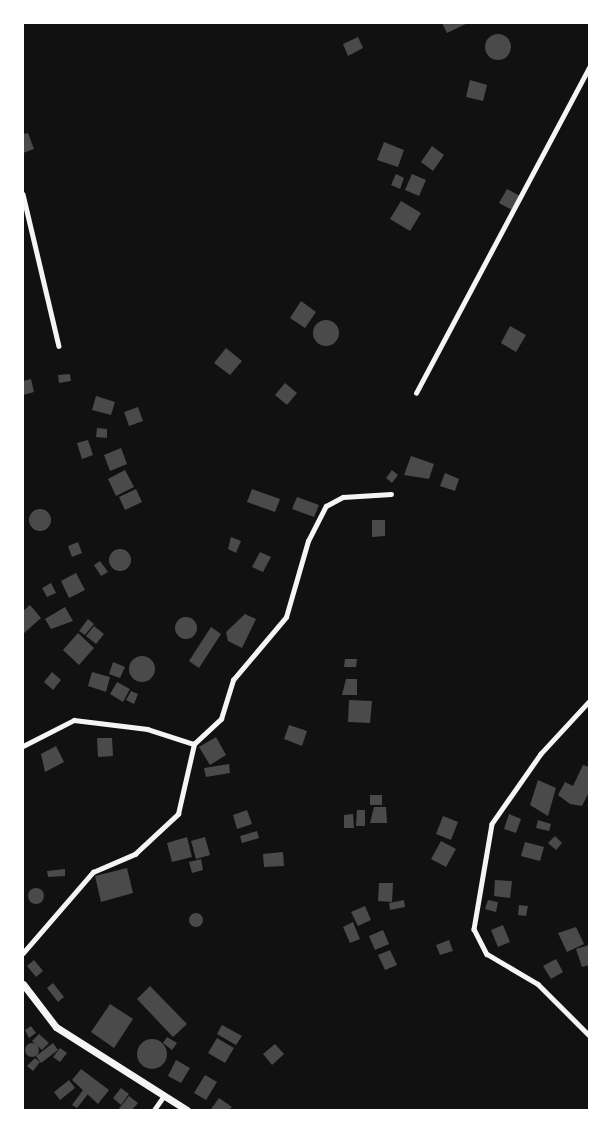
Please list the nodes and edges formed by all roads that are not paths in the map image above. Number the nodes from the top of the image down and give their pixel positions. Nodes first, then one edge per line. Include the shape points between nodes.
1 (589, 68) edge
2 (23, 194) edge
3 (60, 346) dead end
4 (416, 393) dead end
5 (391, 494) dead end
6 (589, 702) edge
7 (194, 744) junction
8 (23, 746) edge
9 (23, 953) edge
10 (23, 984) edge
11 (589, 1035) edge
12 (163, 1097) junction
13 (154, 1110) edge
14 (187, 1110) edge

1 - 4 street
2 - 3 street
5 - 7 street via 344,497 326,506 308,541 286,617 233,680 220,719
6 - 11 street via 532,764 492,824 474,929 487,954 538,984
7 - 8 street via 147,729 74,720
7 - 9 street via 184,768 182,806 168,827 135,854 93,872
10 - 12 main road via 56,1027
12 - 13 street
12 - 14 main road

